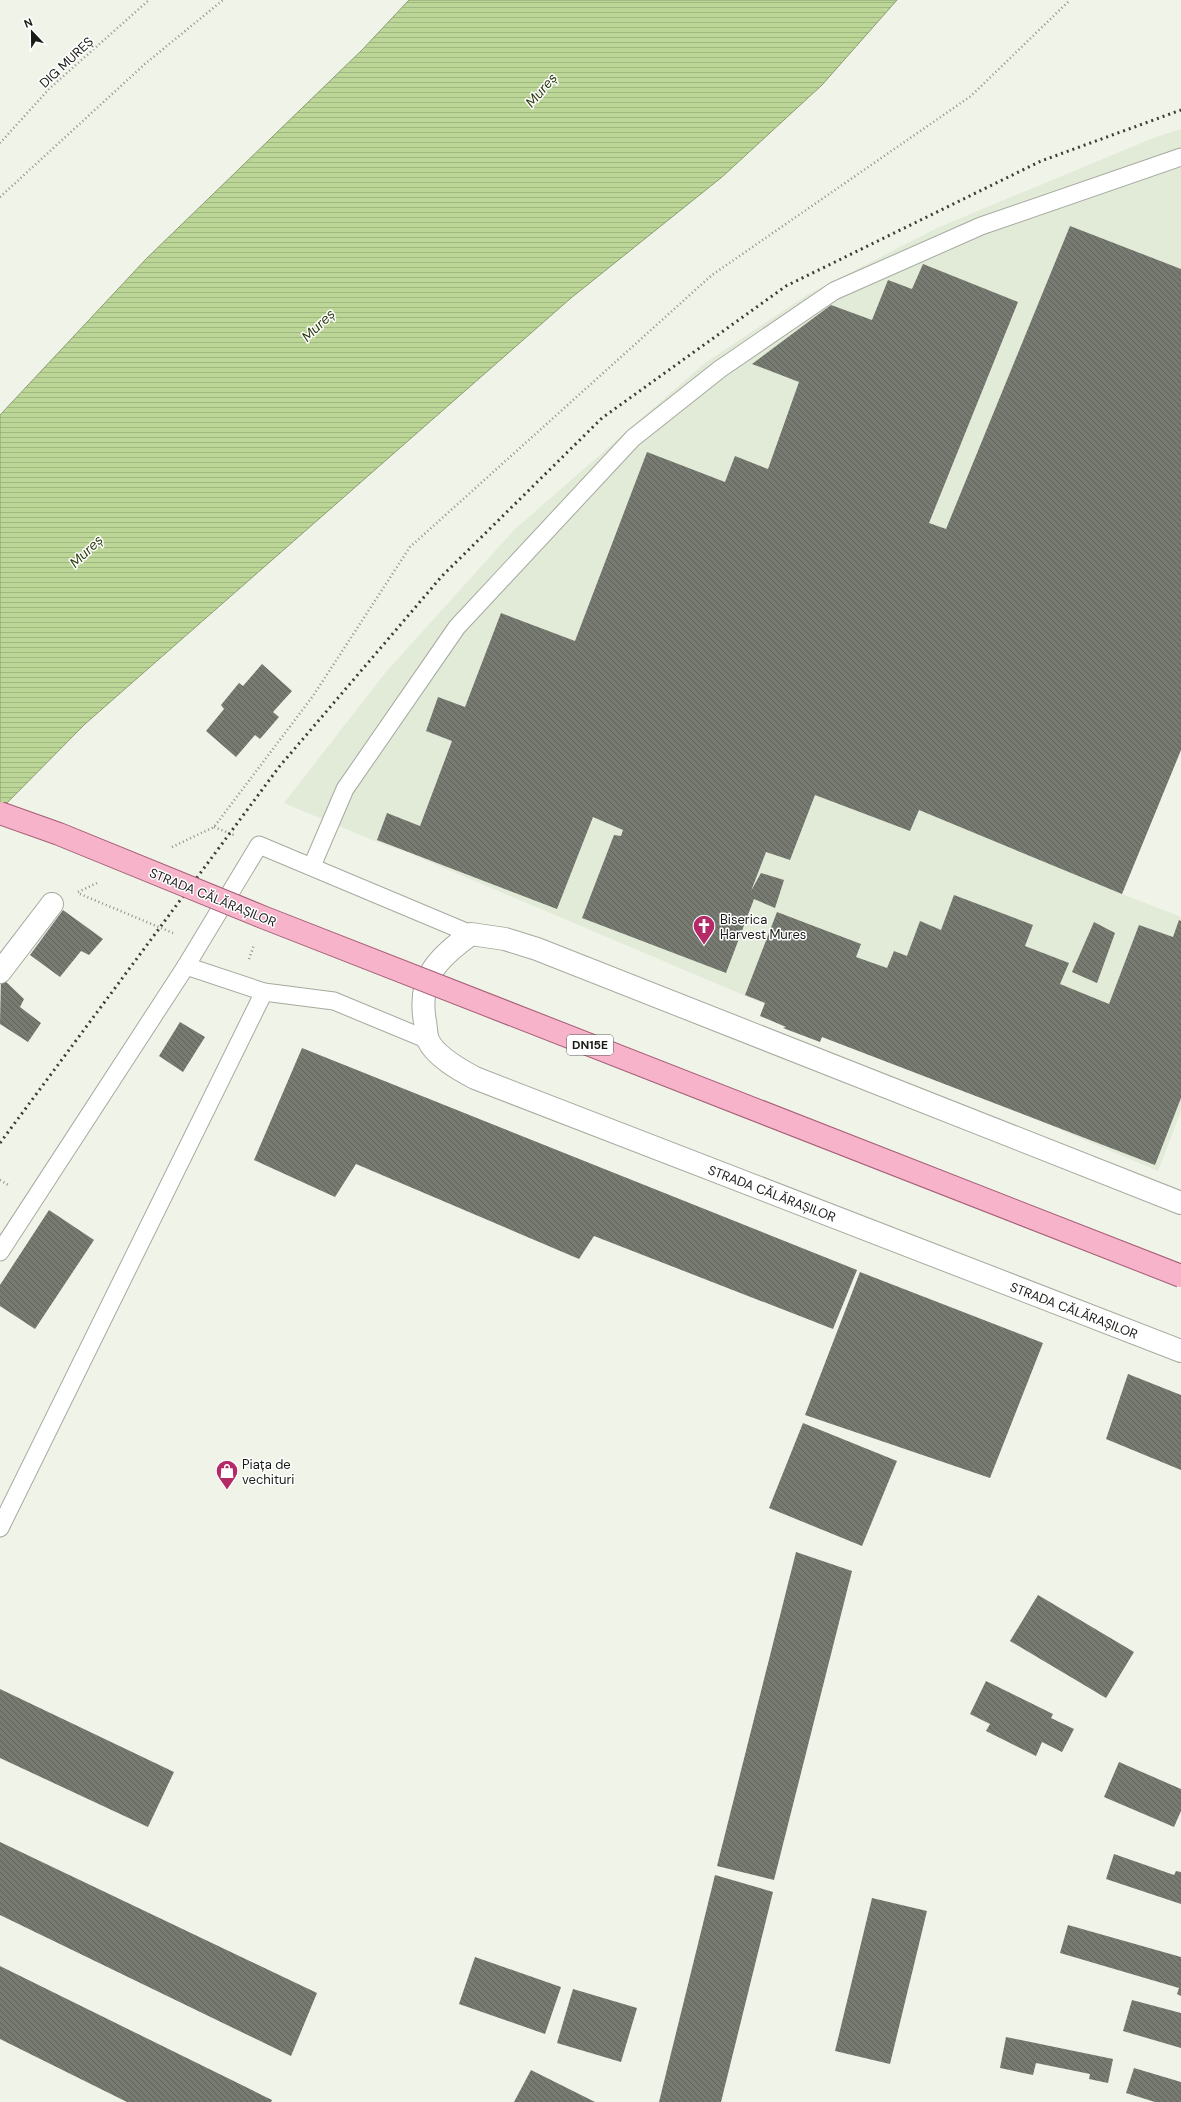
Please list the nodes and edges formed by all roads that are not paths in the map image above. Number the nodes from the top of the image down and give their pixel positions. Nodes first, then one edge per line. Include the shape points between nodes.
1 (1181, 157) edge
2 (0, 813) edge
3 (312, 866) junction
4 (52, 904) dead end
5 (471, 934) junction
6 (186, 966) junction
7 (0, 972) edge
8 (264, 992) junction
9 (428, 1040) junction
10 (1181, 1203) edge
11 (0, 1252) edge
12 (1181, 1276) edge
13 (1181, 1351) edge
14 (0, 1528) edge

1 - 3 lane via 981,226 834,291 720,369 633,438 457,628 345,790
2 - 12 main road, STRADA CĂLĂRAȘILOR / DN15E, bridge
3 - 5 lane
3 - 6 lane via 259,845
4 - 7 street
5 - 9 street via 444,953 425,982 423,1010
5 - 10 street via 505,939 536,949
6 - 8 lane
6 - 11 lane
8 - 9 lane via 334,1001
8 - 14 lane
9 - 13 street, STRADA CĂLĂRAȘILOR via 448,1062 475,1078

